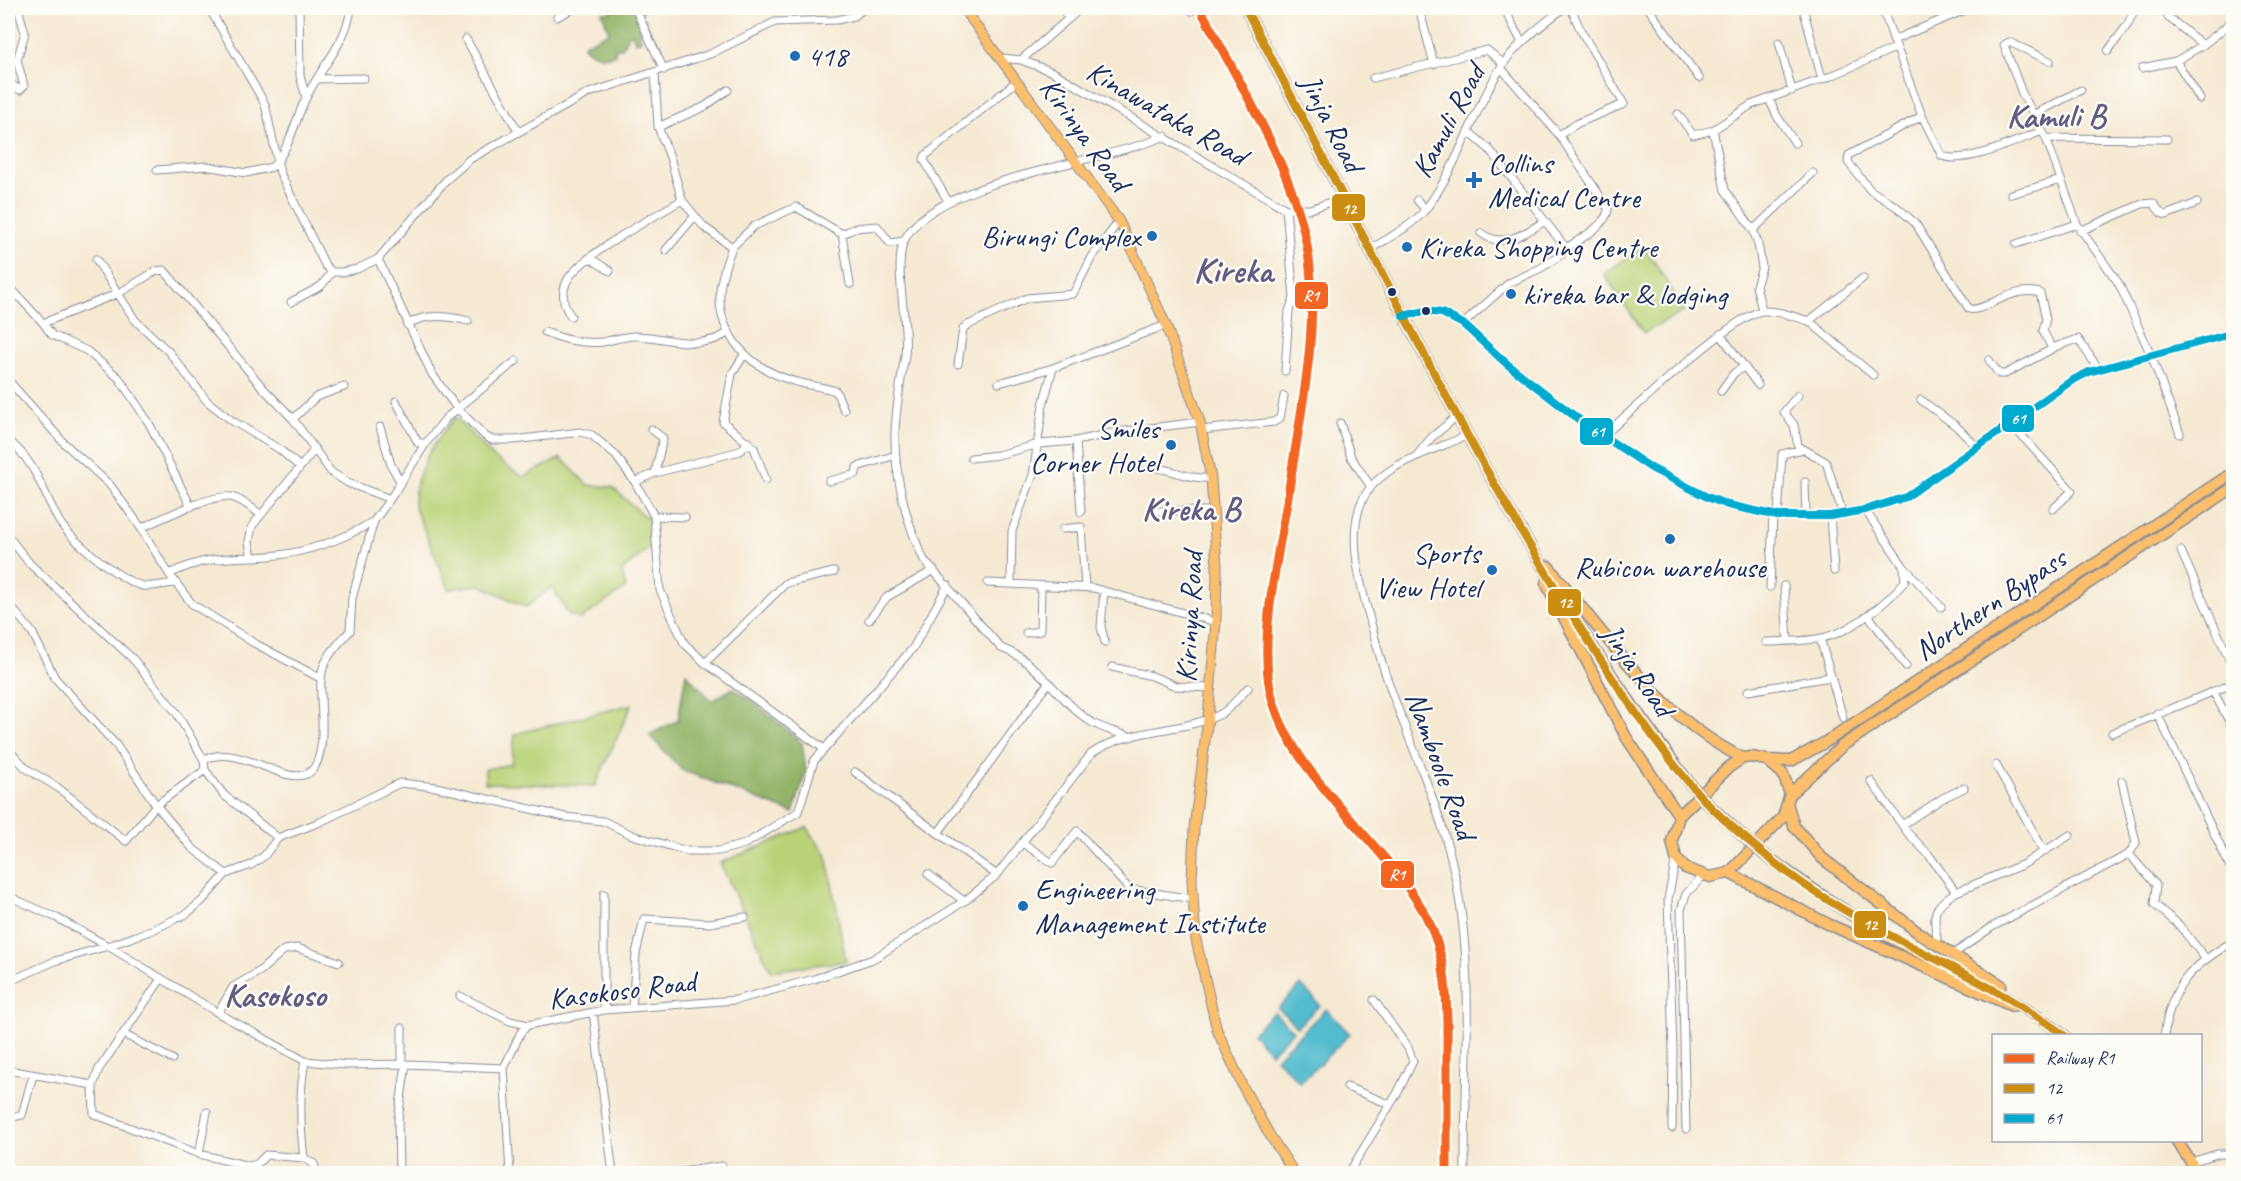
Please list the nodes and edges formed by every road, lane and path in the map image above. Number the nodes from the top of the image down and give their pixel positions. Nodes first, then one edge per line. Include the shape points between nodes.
1 (18, 8) edge
2 (209, 8) edge
3 (299, 8) edge
4 (351, 8) edge
5 (574, 8) edge
6 (635, 8) edge
7 (865, 8) edge
8 (963, 8) edge
9 (1061, 8) edge
10 (1081, 8) edge
11 (1245, 8) edge
12 (1419, 8) edge
13 (1504, 8) edge
14 (1563, 8) edge
15 (1571, 8) edge
16 (1648, 8) edge
17 (1803, 8) edge
18 (1882, 8) edge
19 (1970, 8) edge
20 (2135, 8) edge
21 (2164, 8) edge
22 (557, 17) dead end
23 (1069, 18) junction
24 (2234, 18) edge
25 (466, 39) dead end
26 (1779, 42) dead end
27 (1522, 43) junction
28 (1894, 44) junction
29 (2203, 45) junction
30 (2108, 51) dead end
31 (1001, 58) junction
32 (1021, 60) junction
33 (2050, 61) dead end
34 (2176, 61) junction
35 (1434, 64) junction
36 (1502, 66) junction
37 (2142, 68) dead end
38 (664, 70) junction
39 (655, 73) junction
40 (364, 78) dead end
41 (1372, 78) dead end
42 (1699, 78) dead end
43 (318, 79) junction
44 (1822, 79) junction
45 (1017, 81) junction
46 (8, 82) edge
47 (728, 90) dead end
48 (2081, 90) dead end
49 (1792, 92) junction
50 (306, 97) junction
51 (1769, 99) junction
52 (2200, 99) dead end
53 (1678, 114) dead end
54 (1922, 116) junction
55 (2033, 116) junction
56 (658, 127) junction
57 (1713, 130) junction
58 (518, 131) junction
59 (2042, 131) junction
60 (1469, 132) junction
61 (1559, 135) junction
62 (1165, 136) junction
63 (2046, 138) junction
64 (2167, 139) dead end
65 (1795, 143) dead end
66 (1074, 161) junction
67 (277, 162) junction
68 (157, 170) dead end
69 (1813, 173) dead end
70 (2061, 180) junction
71 (2011, 194) dead end
72 (1343, 198) junction
73 (682, 200) junction
74 (1416, 200) dead end
75 (948, 201) junction
76 (2197, 203) dead end
77 (1286, 208) junction
78 (1425, 210) junction
79 (694, 217) junction
80 (1119, 221) junction
81 (1545, 221) junction
82 (2077, 224) junction
83 (1753, 230) junction
84 (2080, 231) junction
85 (1481, 233) dead end
86 (842, 234) junction
87 (904, 241) junction
88 (2016, 244) dead end
89 (732, 247) junction
90 (1566, 248) junction
91 (666, 250) dead end
92 (1369, 250) junction
93 (590, 258) junction
94 (96, 259) dead end
95 (378, 259) junction
96 (610, 271) dead end
97 (332, 272) junction
98 (1863, 278) dead end
99 (850, 284) dead end
100 (8, 285) edge
101 (118, 293) junction
102 (291, 302) dead end
103 (1762, 310) junction
104 (1403, 315) junction
105 (572, 316) dead end
106 (468, 321) dead end
107 (1809, 321) junction
108 (43, 323) junction
109 (1463, 324) junction
110 (407, 325) junction
111 (1166, 325) junction
112 (729, 332) junction
113 (545, 333) dead end
114 (2234, 333) edge
115 (1720, 334) junction
116 (2054, 348) junction
117 (2151, 355) junction
118 (744, 356) junction
119 (1989, 360) dead end
120 (516, 361) dead end
121 (958, 364) dead end
122 (1744, 367) junction
123 (1053, 368) junction
124 (2098, 368) junction
125 (1285, 371) dead end
126 (1874, 375) dead end
127 (8, 381) edge
128 (999, 383) dead end
129 (1758, 386) dead end
130 (344, 387) dead end
131 (1721, 391) dead end
132 (1798, 395) dead end
133 (1284, 396) dead end
134 (1921, 400) dead end
135 (396, 401) dead end
136 (456, 407) junction
137 (844, 410) dead end
138 (1456, 417) junction
139 (293, 419) junction
140 (1340, 423) dead end
141 (2011, 424) junction
142 (1201, 426) junction
143 (380, 427) dead end
144 (651, 429) dead end
145 (2180, 434) dead end
146 (1466, 436) junction
147 (1604, 436) junction
148 (8, 440) edge
149 (1076, 441) junction
150 (749, 442) junction
151 (426, 443) junction
152 (1039, 444) junction
153 (1977, 447) junction
154 (315, 449) junction
155 (1803, 449) junction
156 (1418, 454) junction
157 (896, 455) junction
158 (971, 458) dead end
159 (299, 466) junction
160 (1152, 467) dead end
161 (2234, 472) edge
162 (655, 473) junction
163 (1211, 478) junction
164 (766, 480) dead end
165 (829, 481) dead end
166 (635, 482) junction
167 (1805, 482) dead end
168 (401, 483) junction
169 (1371, 486) junction
170 (2234, 487) edge
171 (390, 499) junction
172 (191, 507) junction
173 (2053, 509) dead end
174 (1865, 510) junction
175 (1153, 511) dead end
176 (1214, 511) junction
177 (1081, 512) dead end
178 (260, 514) junction
179 (1843, 514) junction
180 (654, 516) junction
181 (1775, 516) junction
182 (1830, 516) junction
183 (685, 517) dead end
184 (1806, 517) junction
185 (374, 521) junction
186 (141, 528) junction
187 (1063, 529) dead end
188 (1522, 534) junction
189 (8, 536) edge
190 (2181, 551) dead end
191 (252, 557) junction
192 (1904, 567) junction
193 (934, 570) junction
194 (1834, 571) dead end
195 (834, 572) dead end
196 (169, 574) junction
197 (175, 583) junction
198 (988, 583) dead end
199 (1011, 583) junction
200 (948, 585) junction
201 (1041, 586) junction
202 (1784, 586) dead end
203 (1085, 587) junction
204 (1770, 587) dead end
205 (1104, 591) junction
206 (8, 603) edge
207 (1941, 607) dead end
208 (1868, 615) junction
209 (869, 620) dead end
210 (1216, 622) junction
211 (1026, 633) dead end
212 (1820, 638) junction
213 (1788, 640) junction
214 (1105, 642) dead end
215 (1766, 642) dead end
216 (705, 663) junction
217 (1906, 666) dead end
218 (1112, 667) dead end
219 (2234, 670) edge
220 (1830, 677) junction
221 (320, 678) junction
222 (1049, 682) junction
223 (2234, 682) edge
224 (1210, 688) junction
225 (1248, 688) dead end
226 (1748, 691) dead end
227 (2212, 691) junction
228 (2157, 713) junction
229 (1208, 718) junction
230 (1843, 718) dead end
231 (2234, 730) edge
232 (2112, 733) dead end
233 (1131, 736) junction
234 (824, 749) junction
235 (8, 750) edge
236 (1743, 758) junction
237 (204, 760) junction
238 (1767, 760) junction
239 (1996, 765) dead end
240 (205, 770) junction
241 (855, 772) dead end
242 (2122, 781) dead end
243 (1871, 782) dead end
244 (1964, 788) dead end
245 (1788, 798) junction
246 (156, 805) junction
247 (1679, 816) junction
248 (1902, 825) junction
249 (938, 833) junction
250 (2070, 835) dead end
251 (278, 838) junction
252 (1023, 843) junction
253 (2044, 851) junction
254 (2129, 854) junction
255 (1677, 858) junction
256 (1729, 873) junction
257 (226, 874) junction
258 (928, 874) dead end
259 (997, 875) junction
260 (2234, 875) edge
261 (1703, 876) junction
262 (1956, 892) junction
263 (603, 894) dead end
264 (8, 896) edge
265 (1193, 899) junction
266 (964, 901) junction
267 (745, 917) dead end
268 (2234, 941) edge
269 (1938, 945) junction
270 (108, 946) junction
271 (1952, 955) junction
272 (2205, 958) junction
273 (339, 962) dead end
274 (161, 979) junction
275 (8, 982) edge
276 (460, 996) dead end
277 (1374, 1000) dead end
278 (632, 1008) junction
279 (604, 1010) junction
280 (593, 1012) junction
281 (218, 1013) junction
282 (2043, 1018) junction
283 (528, 1025) junction
284 (402, 1028) dead end
285 (123, 1034) junction
286 (2064, 1034) edge
287 (2164, 1034) edge
288 (172, 1059) dead end
289 (305, 1061) junction
290 (404, 1064) junction
291 (504, 1068) junction
292 (8, 1070) edge
293 (33, 1075) junction
294 (93, 1085) junction
295 (1347, 1087) dead end
296 (1389, 1104) junction
297 (207, 1112) dead end
298 (8, 1118) edge
299 (1672, 1128) dead end
300 (1686, 1129) dead end
301 (2177, 1142) edge
302 (199, 1154) junction
303 (2234, 1154) edge
304 (304, 1158) junction
305 (2191, 1162) junction
306 (722, 1166) dead end
307 (317, 1173) edge
308 (399, 1173) edge
309 (510, 1173) edge
310 (613, 1173) edge
311 (668, 1173) edge
312 (1293, 1173) edge
313 (1348, 1173) edge
314 (1465, 1173) edge
315 (2199, 1173) edge

1 - 46 street via 25,33 17,60 24,86 20,90
2 - 67 street via 265,104
3 - 50 street via 300,76
4 - 43 street via 347,27
5 - 22 street
6 - 38 street
7 - 38 street via 854,16 837,20 775,22 716,51
8 - 31 main road, Kirinya Road
9 - 23 street
10 - 23 street
11 - 72 highway, Jinja Road
12 - 35 street
13 - 27 street
14 - 27 street, Kamuli Road
15 - 61 street via 1624,104
16 - 42 street
17 - 44 street
18 - 28 street
19 - 28 street
20 - 30 street
21 - 29 street via 2168,16
23 - 32 street
24 - 29 street
25 - 58 street
26 - 49 street
27 - 36 street, Kamuli Road
28 - 44 street
28 - 54 street
29 - 34 street
31 - 32 street, Kinawataka Road
31 - 45 main road, Kirinya Road
32 - 62 street, Kinawataka Road via 1053,72
33 - 55 street via 2009,42 2005,44 2008,60
34 - 37 street
34 - 52 street
35 - 36 street via 1486,50
35 - 41 street
36 - 60 street, Kamuli Road
36 - 61 street
38 - 39 street
39 - 56 street
39 - 58 street via 589,93
40 - 43 street
43 - 50 street
44 - 49 street
45 - 66 main road, Kirinya Road
45 - 75 street via 924,156
47 - 56 street via 704,107
48 - 55 street
49 - 51 street
50 - 67 street
51 - 57 street via 1751,105
51 - 65 street
53 - 57 street via 1693,135
54 - 59 street via 1942,156 1947,158 1977,153
54 - 116 street via 1849,155 1848,162 1870,190 1915,223 1969,309 1976,310 2005,295 2040,293 2046,319 2043,331
55 - 59 street
56 - 73 street
57 - 83 street via 1725,190
58 - 95 street via 456,170
59 - 63 street
60 - 78 street, Kamuli Road
60 - 81 street via 1489,149
61 - 90 street via 1609,211 1602,222
62 - 66 street via 1142,146
62 - 77 street, Kinawataka Road
63 - 64 street
63 - 70 street
66 - 75 street
66 - 80 main road, Kirinya Road
67 - 68 street via 264,171 246,173 206,166
67 - 97 street via 296,209
69 - 83 street
70 - 71 street
70 - 82 street
72 - 77 street via 1310,209
72 - 92 highway, Jinja Road
73 - 79 street
73 - 93 street
74 - 78 street
75 - 87 street via 919,222
76 - 84 street via 2166,214 2153,203 2142,204
77 - 125 street via 1294,298 1289,311
78 - 92 street, Kamuli Road
79 - 89 street
79 - 91 street
80 - 111 main road, Kirinya Road
80 - 121 street via 1092,257 1073,294 1027,298 966,326
81 - 85 street via 1509,240 1492,239
81 - 90 street
82 - 84 street
82 - 88 street
83 - 103 street via 1762,262 1756,286
84 - 117 street via 2119,284
86 - 87 street via 871,225 879,228 890,243
86 - 89 street via 793,207 754,226
86 - 99 street
87 - 157 street via 901,277 907,331 896,415
89 - 112 street via 720,289 722,314
90 - 109 street via 1541,268 1509,283
92 - 104 highway, Jinja Road
93 - 96 street
93 - 105 street via 566,284 563,303
94 - 101 street
95 - 97 street via 357,269
95 - 110 street
97 - 102 street via 321,286
98 - 107 street
100 - 108 street
101 - 108 street
101 - 139 street via 164,270
101 - 159 street via 140,326 175,360 207,401
103 - 107 street
103 - 115 street
104 - 109 main road via 1434,311
104 - 138 highway, Jinja Road
106 - 110 street via 425,317
107 - 126 street
108 - 172 street via 52,335 87,351 124,384 149,423
109 - 147 main road via 1507,364
110 - 136 street via 432,374
111 - 123 street
111 - 142 main road, Kirinya Road
112 - 113 street via 715,339 684,344 633,336 575,342
112 - 118 street
114 - 117 main road
115 - 122 street
115 - 147 street
116 - 119 street via 2005,374 1999,374
116 - 124 street via 2078,339
117 - 124 main road
117 - 145 street
118 - 137 street via 786,379 836,391
118 - 150 street via 732,374 723,419 724,424
120 - 136 street
122 - 129 street
122 - 131 street
123 - 128 street
123 - 152 street via 1043,405
124 - 141 main road via 2071,381
127 - 186 street via 64,443 110,485
130 - 139 street via 316,397
132 - 155 street via 1784,412
133 - 142 street via 1280,418 1274,422
134 - 153 street
135 - 151 street via 418,443
136 - 151 street
136 - 166 street via 492,440 580,432 592,435 616,456
138 - 146 highway, Jinja Road
138 - 156 street
139 - 154 street
140 - 169 street via 1351,457
141 - 153 main road
141 - 173 street via 2072,491
142 - 149 street via 1117,432
142 - 163 main road, Kirinya Road
143 - 168 street via 391,465
144 - 162 street via 663,438
146 - 156 street, Namboole Road via 1430,453
146 - 188 highway, Jinja Road
147 - 181 main road via 1699,494
148 - 197 street via 35,469 58,519 70,535 135,584
149 - 152 street
149 - 177 street
150 - 162 street via 741,451
150 - 164 street via 758,453
151 - 168 street
152 - 158 street
152 - 199 street via 1033,475 1012,531
153 - 174 main road via 1906,497
154 - 159 street
154 - 171 street via 339,479
155 - 179 street via 1826,462
155 - 181 street via 1782,454
156 - 169 street, Namboole Road
157 - 165 street via 857,467 851,477
157 - 193 street via 914,534 924,560
159 - 178 street
160 - 163 street
161 - 238 highway, Northern Bypass via 1816,748 1791,761
162 - 166 street
163 - 176 main road, Kirinya Road
166 - 180 street
167 - 184 street
168 - 171 street
169 - 314 street, Namboole Road via 1359,508 1357,522 1363,591 1388,684 1443,830 1461,904 1468,1000
170 - 245 highway, Northern Bypass via 1842,746
171 - 185 street
172 - 178 street via 230,496
172 - 186 street
174 - 179 main road
174 - 192 street
175 - 176 street
176 - 210 main road, Kirinya Road
178 - 191 street via 249,535
179 - 182 main road
180 - 183 street
180 - 216 street via 662,597 684,642
181 - 184 main road
181 - 204 street
182 - 184 main road
182 - 194 street
185 - 191 street via 312,548
185 - 221 street via 352,598 350,631 332,648
186 - 196 street
187 - 203 street via 1081,527
188 - 236 highway via 1645,681 1685,719
188 - 247 highway via 1614,717
188 - 282 highway, Jinja Road, bridge via 1608,672 1707,803 1766,856 1824,897
189 - 237 street via 30,564 117,642 154,682
190 - 219 street
191 - 196 street via 207,559
192 - 207 street
192 - 208 street via 1905,581
193 - 200 street
193 - 209 street via 887,597
195 - 216 street via 786,584
196 - 197 street
197 - 221 street via 192,604
198 - 199 street
199 - 201 street
200 - 222 street via 1001,648 1023,659
200 - 234 street via 913,648
201 - 203 street
201 - 211 street via 1041,631
202 - 213 street
203 - 205 street
205 - 210 street
205 - 214 street via 1101,627
206 - 246 street via 32,633 55,678 116,745
208 - 212 street
208 - 217 street
210 - 224 main road, Kirinya Road
212 - 213 street
212 - 220 street
213 - 215 street
216 - 234 street
218 - 224 street via 1176,686
220 - 226 street
220 - 230 street
221 - 237 street via 320,756 311,774 299,776 229,757
222 - 233 street via 1090,722
222 - 249 street
223 - 227 street
224 - 229 main road, Kirinya Road
225 - 229 street, Kasokoso Road via 1223,712
227 - 228 street
227 - 231 street
228 - 232 street
228 - 260 street
229 - 233 street, Kasokoso Road
229 - 265 main road, Kirinya Road via 1194,828
233 - 252 street, Kasokoso Road via 1091,754
234 - 251 street via 807,777 801,806 794,816 745,844 719,851 687,851 632,835 603,821 565,817 415,783 384,789 320,822
235 - 246 street via 27,769 124,840 129,839
236 - 238 highway
236 - 247 highway
237 - 240 street
238 - 245 highway via 1784,774
239 - 253 street
240 - 246 street
240 - 251 street via 230,801
241 - 249 street
242 - 254 street via 2136,843
243 - 248 street
244 - 248 street
245 - 256 highway via 1783,818
245 - 269 highway via 1794,826 1822,858
246 - 257 street via 192,848
247 - 255 highway via 1672,842
248 - 262 street
249 - 259 street
250 - 253 street
251 - 257 street via 264,856
252 - 259 street, Kasokoso Road
252 - 265 street via 1052,863 1077,831 1129,889
253 - 262 street via 2024,864
254 - 271 street via 1992,927
254 - 272 street via 2156,885 2154,904 2179,925
255 - 261 highway via 1685,868
255 - 299 street via 1668,898
256 - 261 highway
256 - 282 highway via 1828,924
257 - 270 street via 186,914
258 - 266 street
259 - 266 street, Kasokoso Road
261 - 300 street via 1686,894 1681,910
262 - 269 street via 1934,912
263 - 279 street
264 - 270 street
265 - 312 main road, Kirinya Road via 1196,940 1217,1030 1243,1087
266 - 278 street, Kasokoso Road via 873,959 814,979 736,1000
267 - 278 street via 710,923 644,919 636,954
268 - 272 street
269 - 271 highway
270 - 274 street
270 - 275 street via 56,961
271 - 282 highway via 2015,994
272 - 287 street via 2170,1002
273 - 281 street via 297,948 284,950 233,987
274 - 281 street
274 - 285 street
276 - 283 street via 510,1021
277 - 296 street via 1413,1061
278 - 279 street, Kasokoso Road
279 - 280 street, Kasokoso Road
280 - 283 street, Kasokoso Road
280 - 310 street
281 - 289 street
282 - 286 highway
283 - 291 street, Kasokoso Road
284 - 290 street
285 - 288 street
285 - 294 street via 105,1058
289 - 290 street
289 - 304 street via 300,1116
290 - 291 street
290 - 308 street via 398,1119
291 - 309 street
292 - 293 street
293 - 294 street
293 - 298 street via 22,1115
294 - 302 street via 92,1106 96,1116
295 - 296 street
296 - 313 street
297 - 302 street
301 - 305 highway
302 - 304 street via 251,1166 266,1155
303 - 305 street via 2217,1154
304 - 307 street via 314,1164
305 - 315 highway
306 - 311 street

